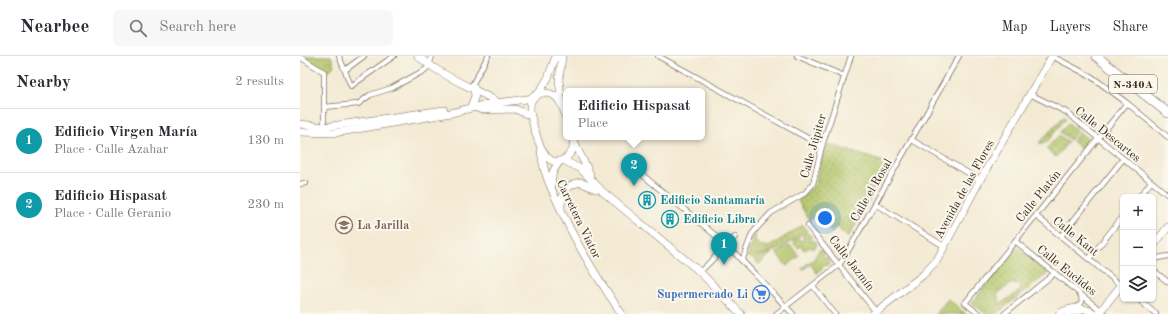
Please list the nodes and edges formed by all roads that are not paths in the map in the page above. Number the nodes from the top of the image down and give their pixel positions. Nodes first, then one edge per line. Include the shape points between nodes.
1 (339, 56) edge
2 (364, 56) edge
3 (394, 56) edge
4 (418, 56) edge
5 (432, 56) edge
6 (488, 56) edge
7 (556, 56) edge
8 (562, 56) edge
9 (658, 56) edge
10 (797, 56) edge
11 (851, 56) edge
12 (959, 56) edge
13 (1052, 56) edge
14 (1096, 56) edge
15 (300, 57) edge
16 (429, 66) junction
17 (345, 70) junction
18 (844, 76) junction
19 (473, 88) junction
20 (1030, 94) junction
21 (536, 96) junction
22 (499, 103) junction
23 (1127, 103) junction
24 (562, 105) junction
25 (473, 106) junction
26 (324, 107) junction
27 (563, 108) edge
28 (1168, 113) edge
29 (529, 115) junction
30 (300, 124) edge
31 (324, 130) junction
32 (300, 132) edge
33 (1168, 137) edge
34 (1098, 138) junction
35 (573, 140) edge
36 (574, 140) edge
37 (912, 140) junction
38 (822, 146) junction
39 (541, 149) junction
40 (1123, 159) junction
41 (561, 160) junction
42 (642, 169) dead end
43 (980, 180) junction
44 (1151, 182) junction
45 (300, 184) edge
46 (306, 184) dead end
47 (603, 192) junction
48 (1141, 194) edge
49 (1168, 195) edge
50 (555, 197) junction
51 (875, 204) junction
52 (562, 212) junction
53 (1036, 216) junction
54 (1120, 220) edge
55 (808, 226) dead end
56 (1168, 227) edge
57 (1061, 236) junction
58 (735, 237) dead end
59 (1015, 241) junction
60 (1156, 242) edge
61 (727, 245) junction
62 (944, 246) junction
63 (1168, 256) edge
64 (1156, 258) edge
65 (1089, 259) junction
66 (742, 261) junction
67 (839, 265) junction
68 (700, 272) junction
69 (1156, 272) edge
70 (1055, 273) junction
71 (1168, 282) edge
72 (1120, 283) edge
73 (813, 286) junction
74 (1120, 288) edge
75 (1078, 292) junction
76 (1142, 302) edge
77 (786, 306) junction
78 (1076, 308) junction
79 (876, 313) edge
80 (1100, 313) edge
81 (622, 314) edge
82 (741, 314) edge
83 (776, 314) edge
84 (793, 314) edge
85 (835, 314) edge
86 (979, 314) edge
87 (1004, 314) edge
88 (1060, 314) edge
89 (1067, 314) edge
90 (1089, 314) edge
91 (1156, 314) edge

1 - 17 street
2 - 17 street
3 - 17 street via 351,86
4 - 16 street
5 - 16 street
6 - 19 street
7 - 21 street via 548,78
8 - 24 street via 559,80
9 - 38 street
10 - 18 street
11 - 18 street, Calle Júpiter
12 - 37 street, Calle el Rosal
13 - 20 street, Avenida de las Flores
13 - 23 street via 1092,78
14 - 28 highway, N-340A
15 - 26 street via 324,72
16 - 19 street
16 - 26 street via 392,88 370,95 358,104
18 - 38 street, Calle Júpiter
19 - 22 street
19 - 25 street
20 - 34 street, Calle Descartes via 1066,112
20 - 43 street, Avenida de las Flores
21 - 22 street
21 - 24 street via 545,93 552,95
21 - 29 street via 530,104
22 - 25 street
23 - 33 street
23 - 34 street, Calle Platón
24 - 27 street
25 - 29 street via 482,110 515,109
25 - 31 street via 468,110
26 - 31 street
29 - 39 street, Carretera Viator
30 - 31 street
31 - 32 street
34 - 40 street, Calle Descartes
34 - 53 street, Calle Platón
35 - 41 street via 573,150
36 - 47 street via 586,169
37 - 43 street
37 - 51 street, Calle el Rosal
38 - 66 street, Calle Júpiter via 810,190 771,214 757,228 752,234
39 - 41 street via 547,158
39 - 50 street, Carretera Viator via 542,164
40 - 44 street, Calle Descartes
40 - 57 street
41 - 47 street via 580,169
41 - 50 street via 551,178
42 - 61 street via 639,172
43 - 62 street, Avenida de las Flores
44 - 48 street
44 - 49 street, Calle Descartes
45 - 46 street
47 - 52 street via 586,184 574,183 561,198
47 - 68 street
50 - 52 street, Carretera Viator
51 - 62 street
51 - 67 street, Calle el Rosal
52 - 81 street, Carretera Viator via 581,251
53 - 57 street, Calle Kant
53 - 59 street, Calle Platón
54 - 65 street
55 - 67 street, Calle Jazmín
56 - 60 street
57 - 65 street, Calle Kant
58 - 61 street
59 - 70 street, Calle Euclides
59 - 86 street, Calle Platón via 965,303
61 - 66 street
61 - 68 street
62 - 79 street, Avenida de las Flores via 937,260 923,275
63 - 64 street
65 - 72 street, Calle Kant
66 - 77 street
67 - 73 street, Calle el Rosal
67 - 79 street, Calle Jazmín
68 - 82 street
69 - 71 street
70 - 75 street, Calle Euclides
70 - 87 street
73 - 77 street, Calle el Rosal
73 - 85 street
74 - 80 street
75 - 78 street via 1082,302
75 - 80 street, Calle Euclides
76 - 91 street
77 - 83 street, Calle el Rosal
77 - 84 street
78 - 80 street
78 - 88 street
89 - 90 street

